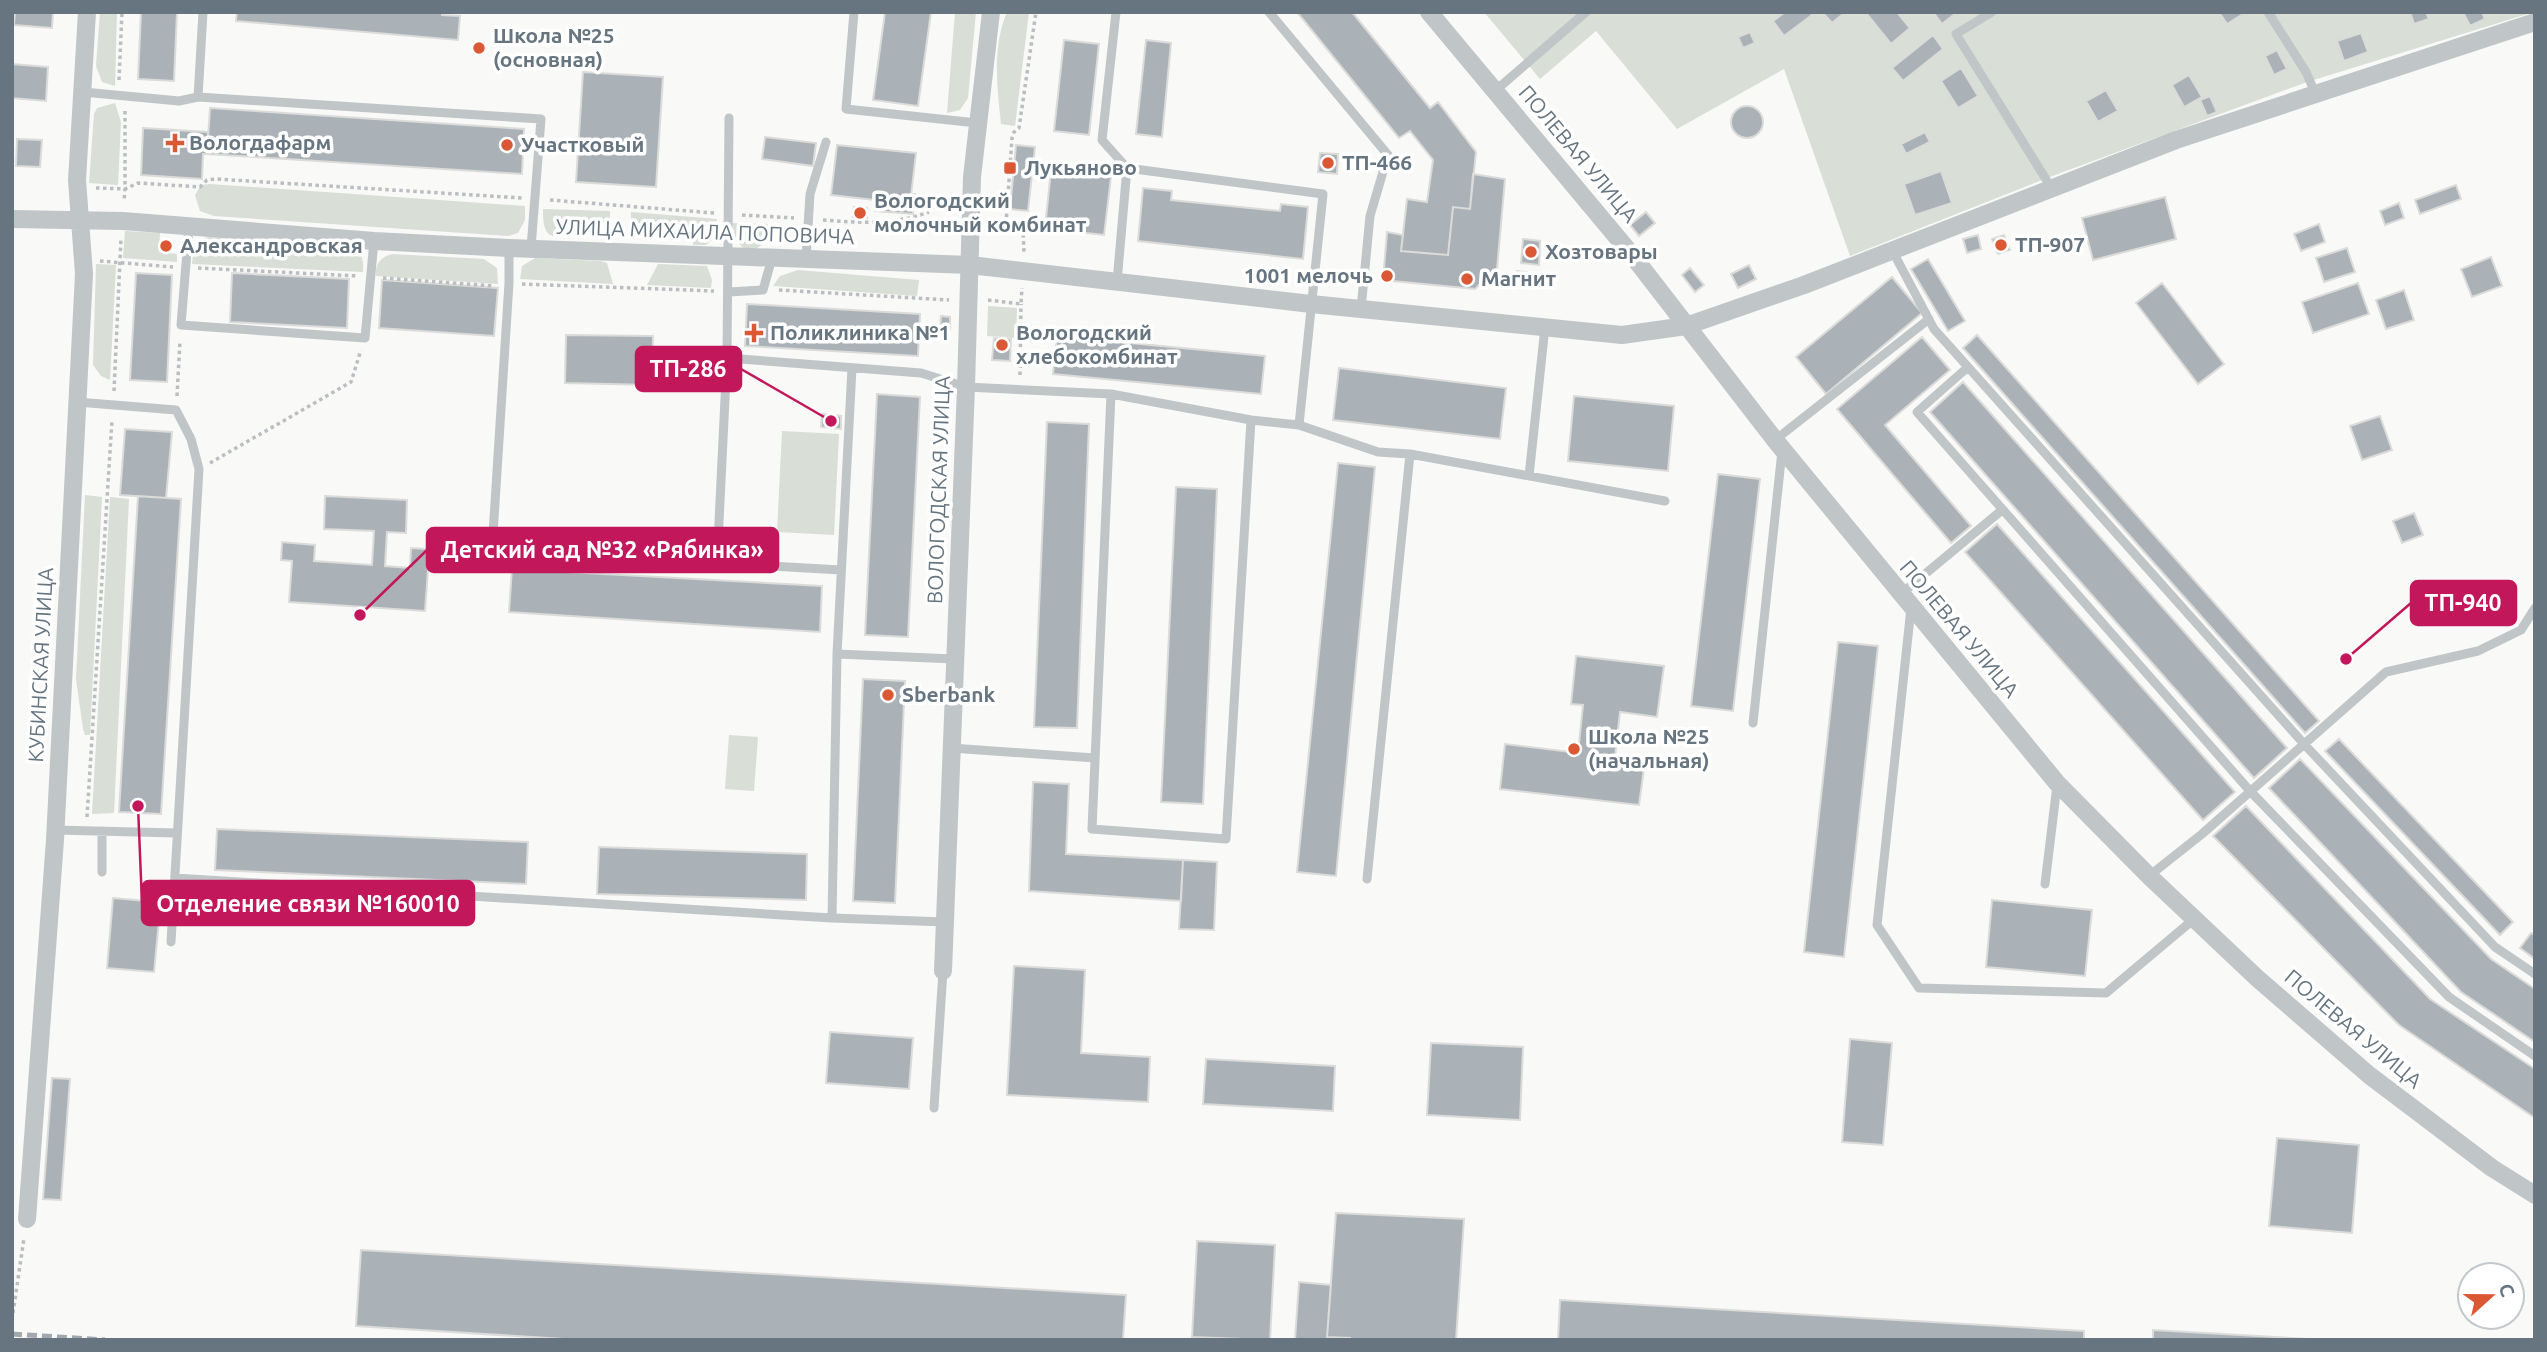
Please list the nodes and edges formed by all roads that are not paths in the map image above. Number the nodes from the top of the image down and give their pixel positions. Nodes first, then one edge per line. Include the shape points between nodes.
1 (87, 12) edge
2 (203, 12) edge
3 (854, 12) edge
4 (991, 12) edge
5 (1116, 12) edge
6 (1269, 12) edge
7 (1429, 12) edge
8 (1587, 12) edge
9 (1992, 12) edge
10 (2268, 12) edge
11 (2535, 22) edge
12 (1495, 91) junction
13 (83, 92) junction
14 (2316, 95) junction
15 (198, 97) junction
16 (729, 118) dead end
17 (977, 123) junction
18 (826, 142) dead end
19 (1128, 169) junction
20 (2052, 189) junction
21 (12, 219) edge
22 (79, 220) junction
23 (189, 227) junction
24 (374, 241) junction
25 (509, 248) junction
26 (531, 248) junction
27 (1893, 252) junction
28 (729, 256) junction
29 (772, 258) junction
30 (806, 259) junction
31 (970, 265) junction
32 (1117, 282) junction
33 (729, 292) junction
34 (1311, 304) junction
35 (1361, 309) junction
36 (1929, 320) junction
37 (1686, 326) junction
38 (1545, 327) junction
39 (727, 358) junction
40 (1968, 367) junction
41 (852, 368) junction
42 (966, 387) junction
43 (1111, 394) junction
44 (77, 402) junction
45 (1251, 421) junction
46 (1299, 425) junction
47 (1779, 445) junction
48 (1410, 454) junction
49 (1529, 476) junction
50 (1665, 501) dead end
51 (2002, 510) junction
52 (717, 563) junction
53 (841, 570) junction
54 (1906, 601) junction
55 (2535, 608) edge
56 (836, 654) junction
57 (954, 659) junction
58 (1753, 723) dead end
59 (2304, 744) junction
60 (951, 748) junction
61 (1095, 758) junction
62 (2057, 783) junction
63 (2250, 791) junction
64 (55, 830) junction
65 (102, 831) junction
66 (176, 833) junction
67 (102, 872) dead end
68 (2149, 876) junction
69 (175, 878) junction
70 (1367, 879) dead end
71 (2045, 884) dead end
72 (832, 918) junction
73 (2194, 919) junction
74 (946, 922) junction
75 (171, 942) dead end
76 (943, 971) joint
77 (2535, 974) edge
78 (2535, 1056) edge
79 (934, 1108) dead end
80 (2535, 1195) edge
81 (27, 1219) road end

1 - 13 street, КУБИНСКАЯ УЛИЦА
2 - 15 lane
3 - 17 lane via 846,109
4 - 17 street, ВОЛОГОДСКАЯ УЛИЦА
5 - 19 lane via 1102,140
6 - 35 lane via 1388,155 1370,216
7 - 12 street, ПОЛЕВАЯ УЛИЦА
8 - 12 lane
9 - 20 lane via 1956,34
10 - 14 lane
11 - 14 street, УЛИЦА МИХАИЛА ПОПОВИЧА
12 - 37 street, ПОЛЕВАЯ УЛИЦА
13 - 15 lane via 179,101
13 - 22 street, КУБИНСКАЯ УЛИЦА
14 - 20 street, УЛИЦА МИХАИЛА ПОПОВИЧА via 2176,141
15 - 26 lane via 541,119
16 - 28 lane
17 - 31 street, ВОЛОГОДСКАЯ УЛИЦА
18 - 30 lane via 810,194
19 - 32 lane
19 - 34 lane via 1323,194
20 - 27 street, УЛИЦА МИХАИЛА ПОПОВИЧА
21 - 22 street, УЛИЦА МИХАИЛА ПОПОВИЧА
22 - 23 street, УЛИЦА МИХАИЛА ПОПОВИЧА
22 - 44 street, КУБИНСКАЯ УЛИЦА via 84,274
23 - 24 street, УЛИЦА МИХАИЛА ПОПОВИЧА
23 - 24 lane via 181,324 365,338
24 - 25 street, УЛИЦА МИХАИЛА ПОПОВИЧА
25 - 26 street, УЛИЦА МИХАИЛА ПОПОВИЧА
25 - 52 lane via 492,550
26 - 28 street, УЛИЦА МИХАИЛА ПОПОВИЧА
27 - 36 lane
27 - 37 street, УЛИЦА МИХАИЛА ПОПОВИЧА
28 - 29 street, УЛИЦА МИХАИЛА ПОПОВИЧА
28 - 33 lane
29 - 30 street, УЛИЦА МИХАИЛА ПОПОВИЧА
29 - 33 lane via 762,290
30 - 31 street, УЛИЦА МИХАИЛА ПОПОВИЧА
31 - 32 street, УЛИЦА МИХАИЛА ПОПОВИЧА
31 - 42 street, ВОЛОГОДСКАЯ УЛИЦА
32 - 34 street, УЛИЦА МИХАИЛА ПОПОВИЧА
33 - 39 lane
34 - 35 street, УЛИЦА МИХАИЛА ПОПОВИЧА
34 - 46 lane
35 - 38 street, УЛИЦА МИХАИЛА ПОПОВИЧА
36 - 40 lane
36 - 47 lane
37 - 38 street, УЛИЦА МИХАИЛА ПОПОВИЧА via 1622,335
37 - 47 street, ПОЛЕВАЯ УЛИЦА
38 - 49 lane
39 - 41 lane
39 - 52 lane
40 - 51 lane via 1917,412
40 - 59 lane
41 - 42 lane via 921,373
41 - 53 lane
42 - 43 lane
42 - 57 street, ВОЛОГОДСКАЯ УЛИЦА
43 - 45 lane
43 - 61 lane
44 - 64 street, КУБИНСКАЯ УЛИЦА
44 - 66 lane via 177,411 200,469
45 - 46 lane
45 - 61 lane via 1226,839 1092,829
46 - 48 lane via 1378,452
47 - 54 street, ПОЛЕВАЯ УЛИЦА
47 - 58 lane
48 - 49 lane
48 - 70 lane
49 - 50 lane
51 - 54 lane
51 - 63 lane
52 - 53 lane
53 - 56 lane
54 - 62 street, ПОЛЕВАЯ УЛИЦА
54 - 73 lane via 1877,925 1919,988 2106,993
55 - 59 lane via 2521,630 2478,651 2386,672
56 - 57 lane
56 - 72 lane
57 - 60 street, ВОЛОГОДСКАЯ УЛИЦА
59 - 63 lane
59 - 77 lane via 2495,947
60 - 61 lane
60 - 74 street, ВОЛОГОДСКАЯ УЛИЦА
62 - 68 street, ПОЛЕВАЯ УЛИЦА
62 - 71 lane
63 - 68 lane
63 - 78 lane via 2449,997
64 - 65 lane
64 - 81 street, КУБИНСКАЯ УЛИЦА
65 - 66 lane
65 - 67 lane
66 - 69 lane
68 - 73 street, ПОЛЕВАЯ УЛИЦА
69 - 72 lane
69 - 75 lane
72 - 74 lane
73 - 80 street, ПОЛЕВАЯ УЛИЦА via 2369,1075
74 - 76 street, ВОЛОГОДСКАЯ УЛИЦА
76 - 79 lane

